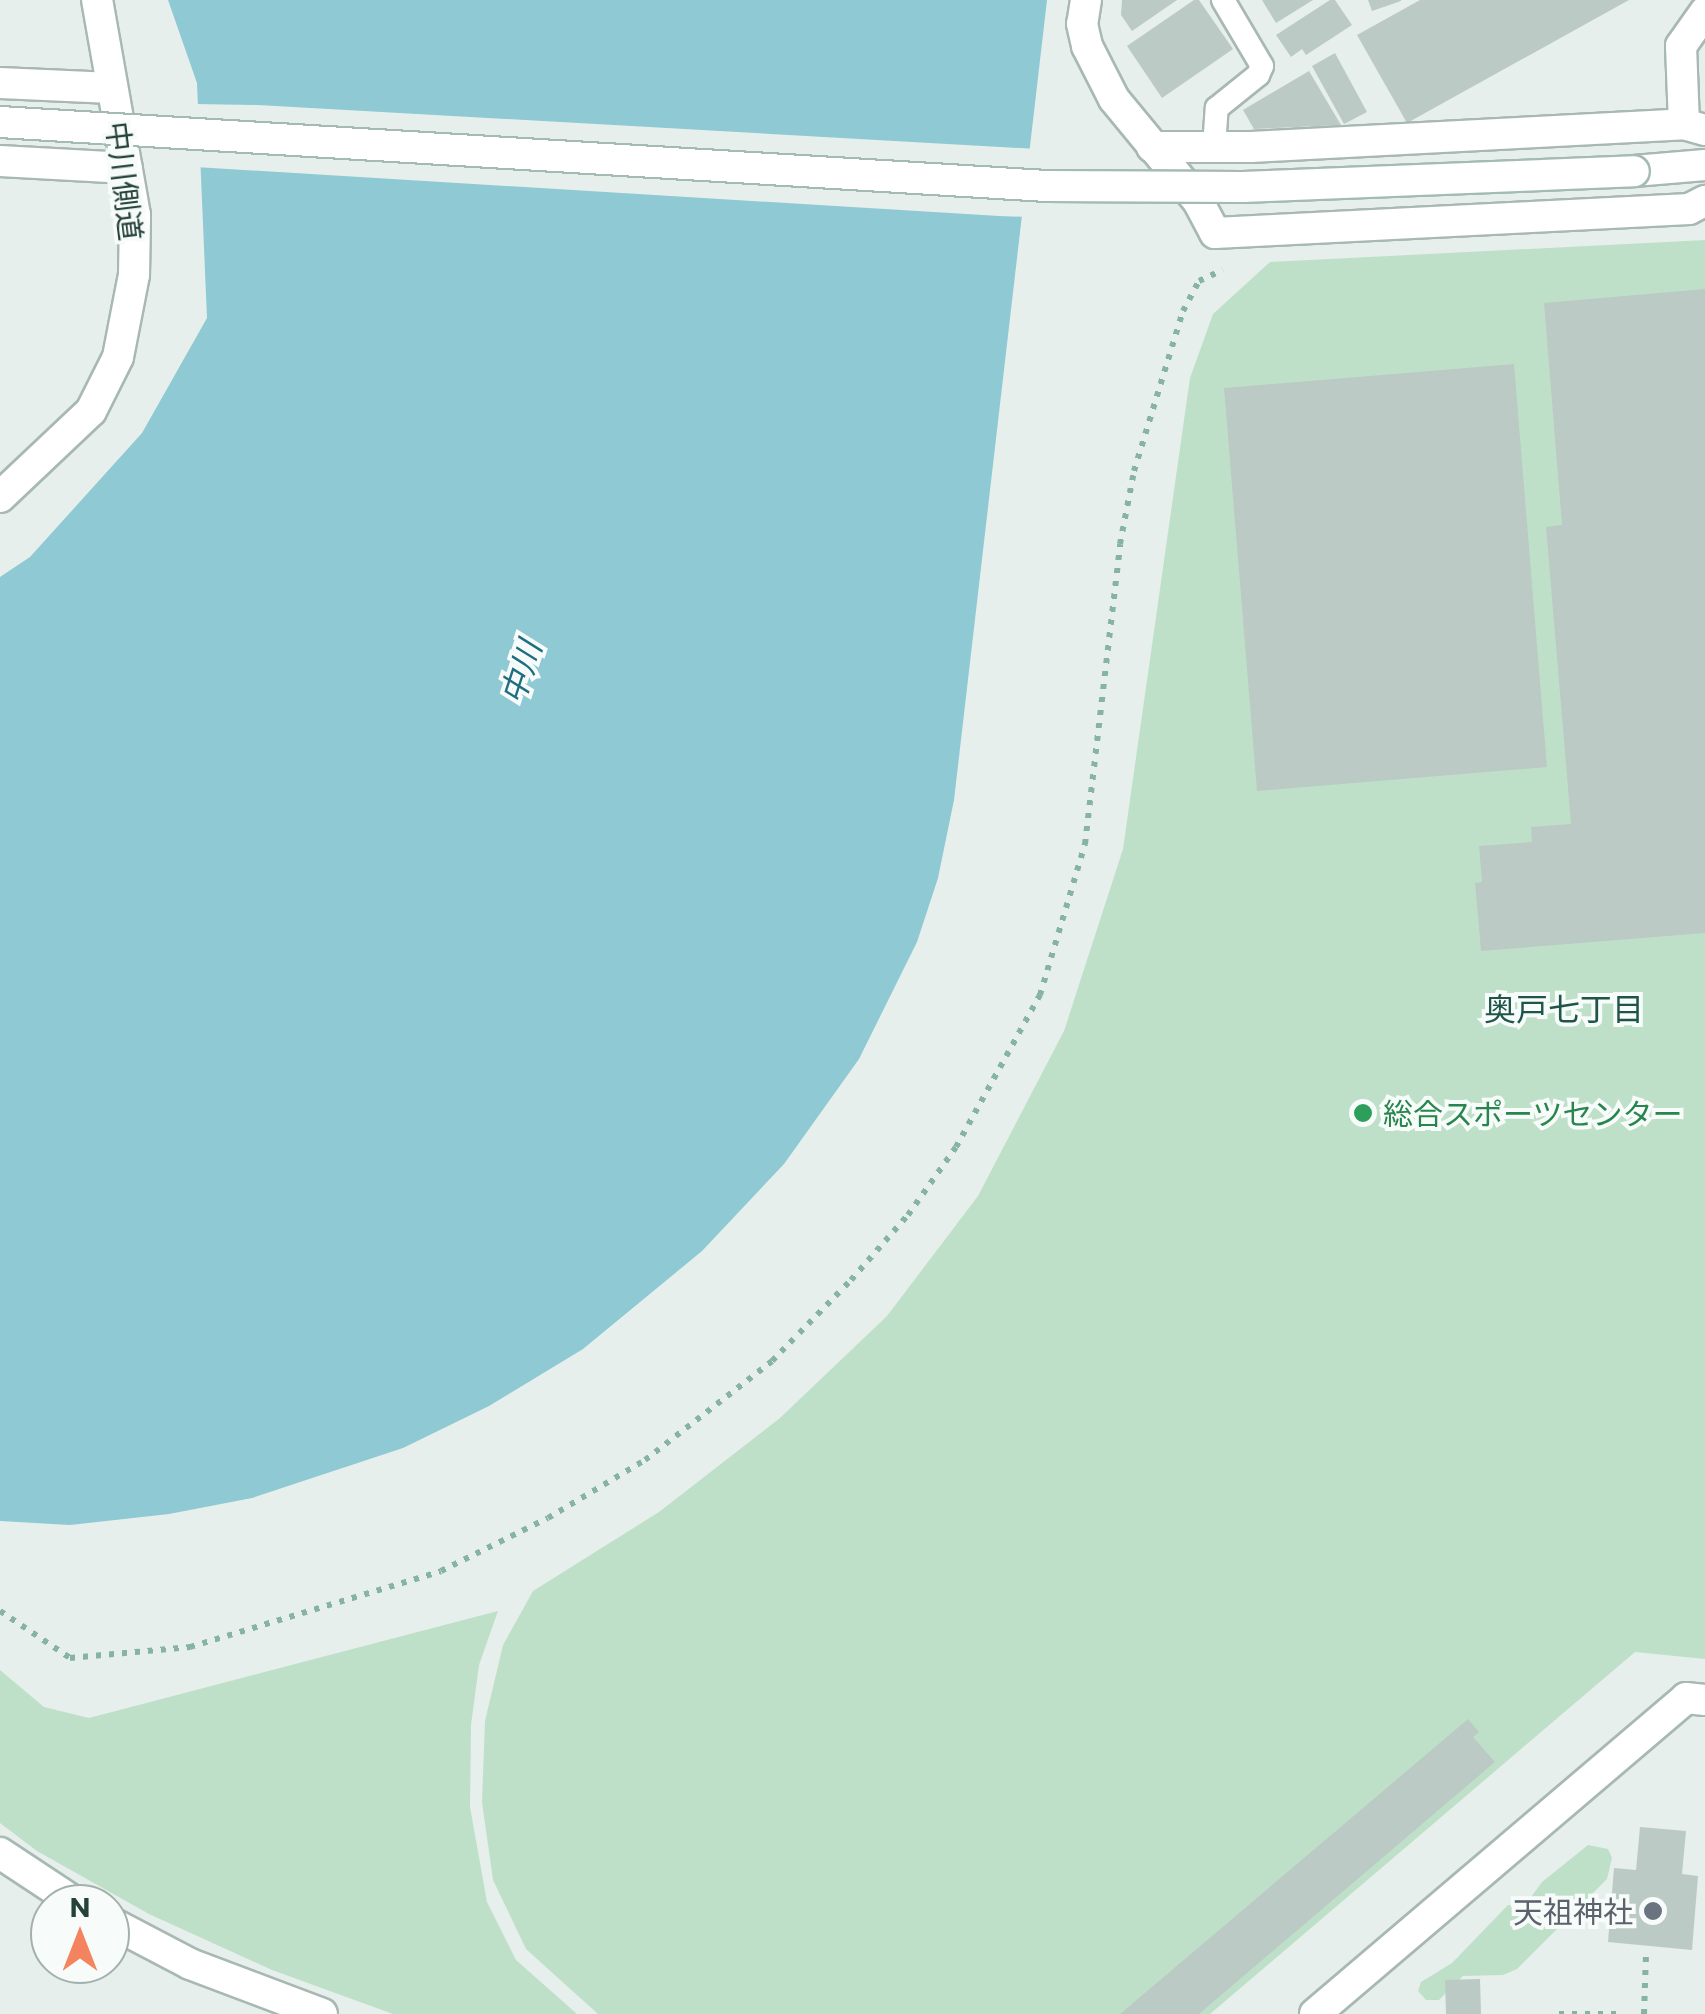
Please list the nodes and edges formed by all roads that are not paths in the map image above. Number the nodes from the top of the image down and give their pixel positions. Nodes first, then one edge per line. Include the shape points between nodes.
1 (97, 0) edge
2 (1086, 0) edge
3 (1223, 0) edge
4 (1705, 12) edge
5 (0, 83) edge
6 (112, 88) junction
7 (0, 122) edge
8 (1694, 127) edge
9 (1152, 146) junction
10 (1214, 147) junction
11 (0, 161) edge
12 (1705, 164) edge
13 (127, 168) junction
14 (1705, 201) edge
15 (0, 497) edge
16 (1705, 1700) edge
17 (0, 1853) edge
18 (47, 1884) edge
19 (130, 1932) edge
20 (322, 2014) edge
21 (1315, 2014) edge

1 - 6 street, 中川側道
2 - 9 street via 1087,46 1114,99
3 - 10 lane via 1262,66 1217,108
4 - 8 street via 1681,46
5 - 6 street
6 - 13 street, 中川側道
7 - 12 street, bridge via 1047,186 1243,186
8 - 10 street
9 - 10 street
9 - 14 street via 1215,233 1689,208
11 - 13 street
13 - 15 street, 中川側道 via 136,215 134,276 118,357 90,411
16 - 21 street via 1686,1698
17 - 18 street
19 - 20 street via 190,1964

